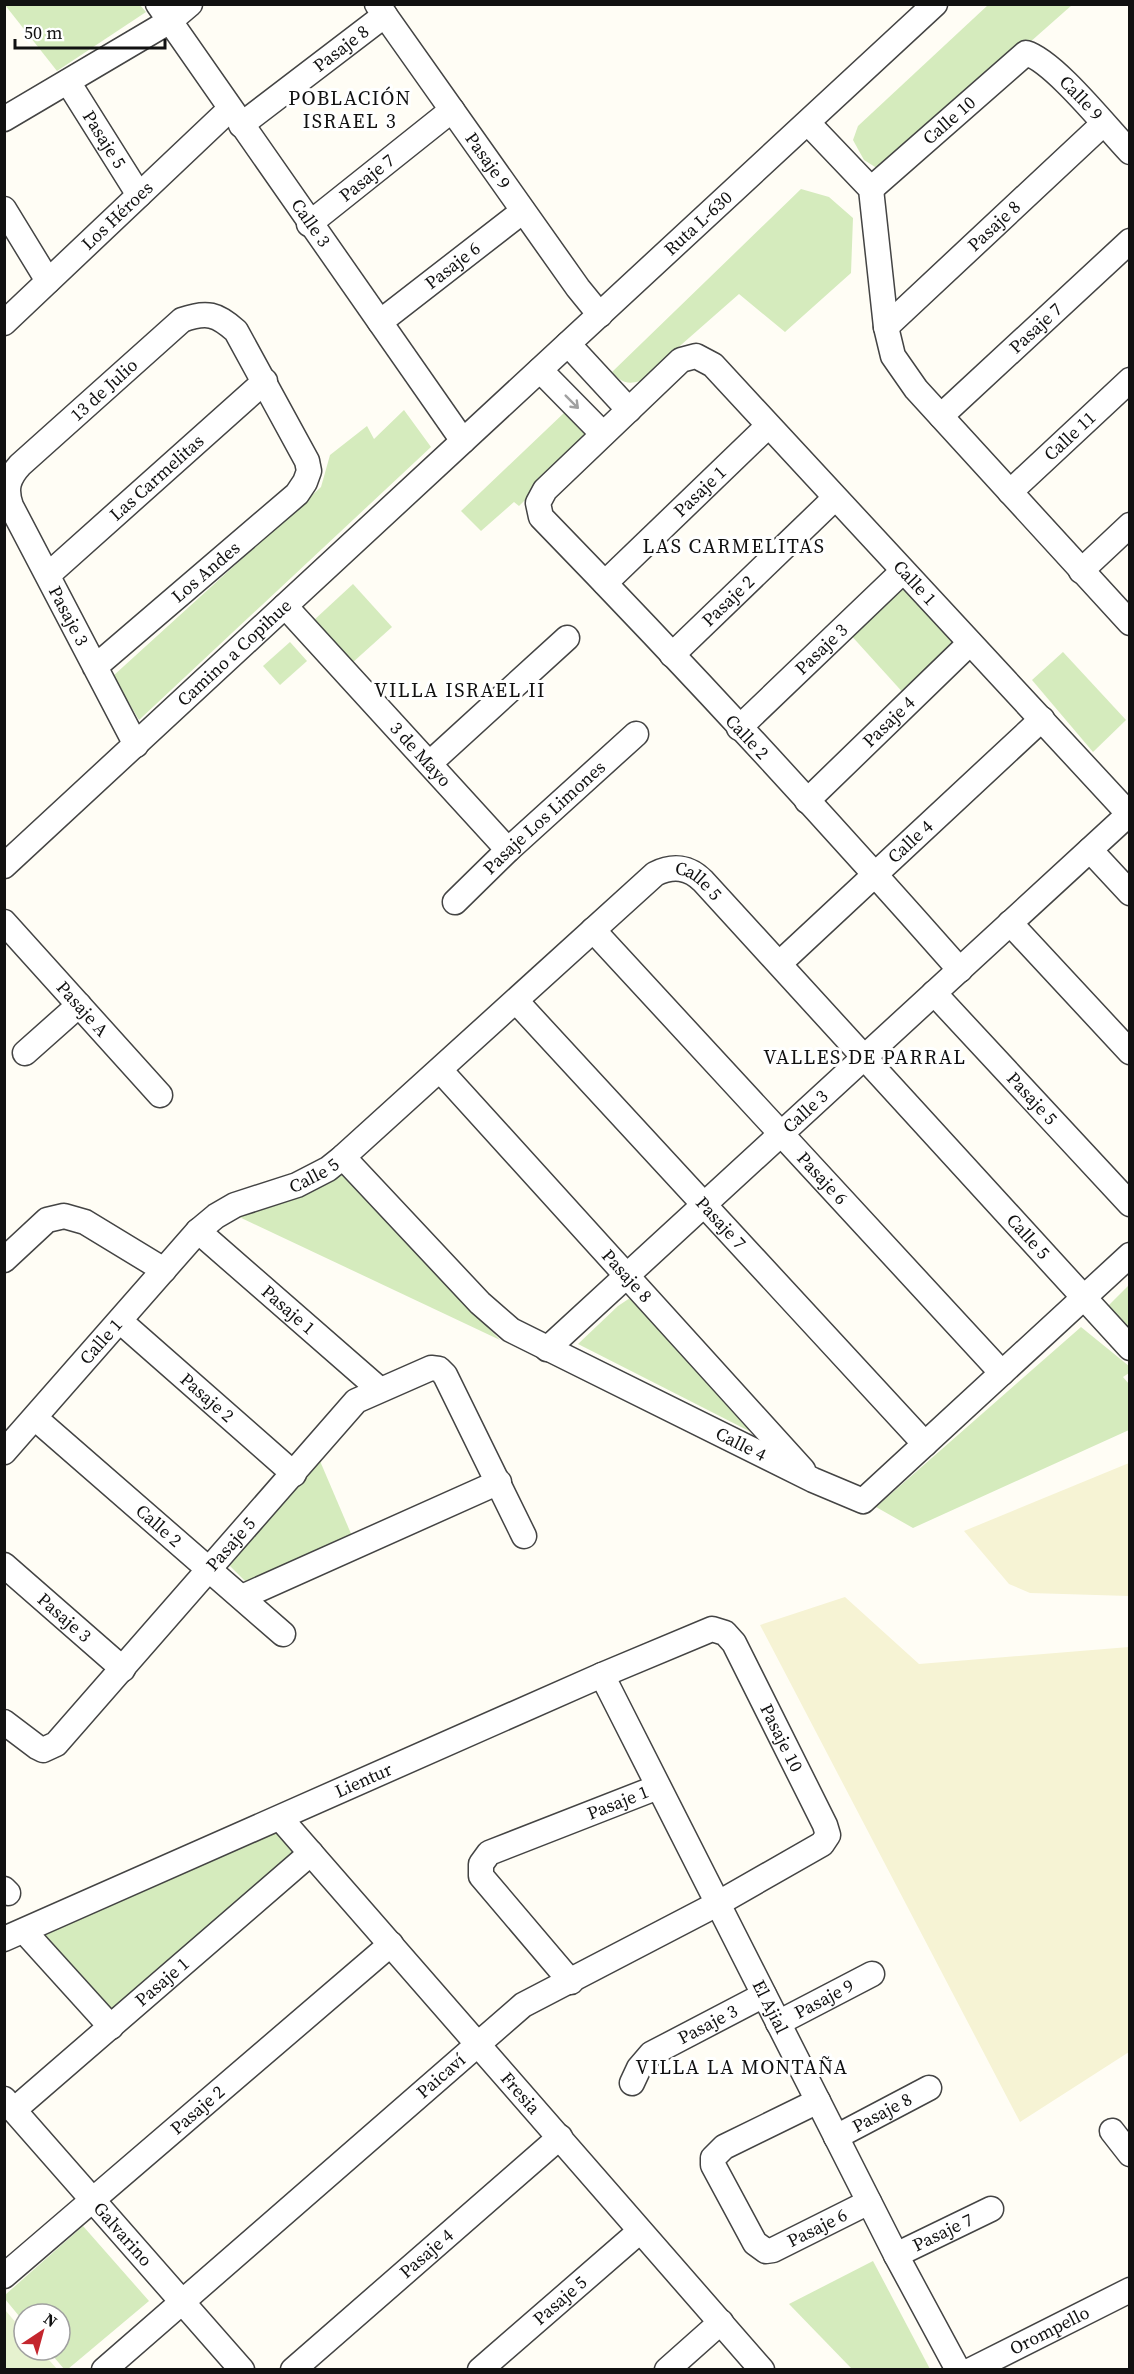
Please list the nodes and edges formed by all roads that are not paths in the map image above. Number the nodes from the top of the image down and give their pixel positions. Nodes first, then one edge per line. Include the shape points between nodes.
1 (190, 4) edge
2 (935, 4) edge
3 (381, 10) edge
4 (164, 13) edge
5 (1026, 53) joint
6 (68, 82) junction
7 (452, 110) junction
8 (236, 117) junction
9 (4, 119) edge
10 (808, 123) junction
11 (1103, 124) junction
12 (1130, 152) edge
13 (871, 189) junction
14 (139, 195) junction
15 (4, 209) edge
16 (524, 211) junction
17 (309, 224) junction
18 (1130, 241) edge
19 (48, 281) junction
20 (600, 315) junction
21 (4, 322) edge
22 (380, 322) junction
23 (886, 327) junction
24 (568, 344) junction
25 (540, 370) junction
26 (1130, 380) edge
27 (265, 381) junction
28 (628, 410) junction
29 (941, 416) junction
30 (768, 426) junction
31 (603, 434) junction
32 (463, 441) junction
33 (7, 486) joint
34 (1010, 492) junction
35 (835, 498) junction
36 (1130, 525) edge
37 (903, 571) junction
38 (1081, 571) junction
39 (48, 575) junction
40 (605, 583) junction
41 (285, 606) junction
42 (1130, 623) edge
43 (567, 638) dead end
44 (970, 643) junction
45 (672, 655) junction
46 (95, 667) junction
47 (1042, 720) junction
48 (739, 728) junction
49 (636, 734) dead end
50 (136, 745) junction
51 (430, 764) junction
52 (807, 801) junction
53 (1129, 814) edge
54 (508, 850) junction
55 (1090, 850) junction
56 (4, 866) edge
57 (876, 875) junction
58 (1130, 893) edge
59 (455, 902) dead end
60 (4, 922) edge
61 (1010, 923) junction
62 (593, 930) junction
63 (780, 963) junction
64 (960, 970) junction
65 (934, 993) junction
66 (516, 1001) junction
67 (79, 1005) junction
68 (25, 1053) dead end
69 (1130, 1053) edge
70 (865, 1057) junction
71 (440, 1070) junction
72 (160, 1095) dead end
73 (781, 1134) junction
74 (343, 1157) junction
75 (1130, 1204) edge
76 (704, 1205) junction
77 (198, 1232) junction
78 (1130, 1255) edge
79 (4, 1260) edge
80 (164, 1270) junction
81 (627, 1276) junction
82 (1083, 1298) junction
83 (120, 1321) junction
84 (1129, 1348) edge
85 (547, 1349) junction
86 (1002, 1373) junction
87 (379, 1389) junction
88 (35, 1418) junction
89 (925, 1444) junction
90 (4, 1452) edge
91 (294, 1474) junction
92 (813, 1480) junction
93 (499, 1482) junction
94 (524, 1536) dead end
95 (4, 1565) edge
96 (209, 1569) junction
97 (242, 1597) junction
98 (725, 1633) joint
99 (283, 1634) dead end
100 (123, 1669) junction
101 (602, 1676) junction
102 (4, 1722) edge
103 (658, 1787) junction
104 (281, 1819) junction
105 (822, 1844) joint
106 (311, 1853) junction
107 (717, 1904) junction
108 (14, 1935) edge
109 (391, 1944) junction
110 (872, 1974) dead end
111 (571, 1982) junction
112 (764, 1995) junction
113 (778, 2023) junction
114 (111, 2027) junction
115 (478, 2044) junction
116 (632, 2083) dead end
117 (929, 2088) dead end
118 (818, 2101) junction
119 (9, 2104) edge
120 (1112, 2131) dead end
121 (560, 2137) junction
122 (836, 2137) junction
123 (1130, 2154) edge
124 (94, 2199) junction
125 (869, 2202) junction
126 (991, 2209) dead end
127 (640, 2231) junction
128 (896, 2256) junction
129 (4, 2276) edge
130 (1130, 2290) edge
131 (184, 2300) junction
132 (721, 2322) junction
133 (104, 2370) edge
134 (242, 2370) edge
135 (293, 2370) edge
136 (480, 2370) edge
137 (667, 2370) edge
138 (762, 2370) edge
139 (958, 2370) edge
140 (971, 2370) edge

1 - 4 street
2 - 10 street, Ruta L-630
3 - 7 street, Pasaje 9
3 - 8 street, Pasaje 8
4 - 6 street
4 - 8 street, Calle 3
5 - 11 street, Calle 9 via 1051,68
5 - 13 street, Calle 10
6 - 9 street
6 - 14 street, Pasaje 5
7 - 16 street, Pasaje 9
7 - 17 street, Pasaje 7
8 - 14 street, Los Héroes
8 - 17 street, Calle 3
10 - 13 street
10 - 20 street, Ruta L-630
11 - 12 street, Calle 9
11 - 23 street, Pasaje 8
13 - 23 street
14 - 19 street, Los Héroes
15 - 19 street
16 - 20 street, Pasaje 9
16 - 22 street, Pasaje 6
17 - 22 street, Calle 3
18 - 29 street, Pasaje 7
19 - 21 street, Los Héroes
20 - 24 street, Ruta L-630
22 - 32 street, Calle 3
23 - 29 street via 893,356
24 - 25 street, Ruta L-630
24 - 28 street
25 -> 31 street
25 - 32 street, Ruta L-630
26 - 34 street, Calle 11
27 - 33 street, 13 de Julio via 236,331 224,320 199,314 182,320 21,465
27 - 39 street, Las Carmelitas
27 - 46 street, Los Andes via 301,448 309,471 305,482 297,494
28 - 30 street, Calle 1 via 681,360 696,356 713,365
28 - 31 street
29 - 34 street
30 - 35 street, Calle 1
30 - 40 street, Pasaje 1
31 - 40 street, Calle 2 via 545,490 538,503 541,517
32 - 41 street, Camino a Copihue
33 - 39 street, Pasaje 3 via 11,506
34 - 38 street
35 - 37 street, Calle 1
35 - 45 street, Pasaje 2
36 - 38 street
37 - 44 street, Calle 1
37 - 48 street, Pasaje 3
38 - 42 street
39 - 46 street, Pasaje 3
40 - 45 street, Calle 2
41 - 50 street, Camino a Copihue
41 - 51 street, 3 de Mayo
43 - 51 street
44 - 47 street, Calle 1
44 - 52 street, Pasaje 4
45 - 48 street, Calle 2
46 - 50 street, Pasaje 3
47 - 53 street, Calle 1
47 - 57 street, Calle 4
48 - 52 street, Calle 2
49 - 54 street, Pasaje Los Limones
50 - 56 street, Camino a Copihue
51 - 54 street, 3 de Mayo
52 - 57 street, Calle 2
53 - 55 street, Calle 3
54 - 59 street, Pasaje Los Limones
55 - 58 street
55 - 61 street, Calle 3
57 - 63 street, Calle 4
57 - 64 street, Calle 2
60 - 67 street, Pasaje A
61 - 64 street, Calle 3
61 - 69 street
62 - 63 street, Calle 5 via 655,874 680,868 697,875
62 - 66 street, Calle 5
62 - 73 street, Pasaje 6
63 - 70 street, Calle 5
64 - 65 street, Calle 3
65 - 70 street, Calle 3
65 - 75 street, Pasaje 5
66 - 71 street, Calle 5
66 - 76 street, Pasaje 7
67 - 68 street
67 - 72 street, Pasaje A
70 - 73 street, Calle 3
70 - 82 street, Calle 5
71 - 74 street, Calle 5
71 - 81 street, Pasaje 8
73 - 76 street, Calle 3
73 - 86 street, Pasaje 6
74 - 77 street, Calle 5 via 297,1185 235,1205
74 - 85 street, Calle 4 via 494,1317
76 - 81 street, Calle 3
76 - 89 street, Pasaje 7
77 - 80 street, Calle 1
77 - 87 street, Pasaje 1
78 - 82 street, Calle 4
79 - 80 street via 47,1220 64,1216 85,1222
80 - 83 street, Calle 1
81 - 85 street, Calle 3
81 - 92 street, Pasaje 8
82 - 84 street, Calle 5
82 - 86 street, Calle 4
83 - 88 street, Calle 1
83 - 91 street, Pasaje 2
85 - 92 street, Calle 4
86 - 89 street, Calle 4
87 - 91 street, Pasaje 5 via 356,1401
87 - 93 street, Pasaje 5 via 430,1368 439,1369
88 - 90 street, Calle 1
88 - 96 street, Calle 2
89 - 92 street, Calle 4 via 863,1501
91 - 96 street, Pasaje 5
93 - 94 street
93 - 97 street
95 - 100 street, Pasaje 3
96 - 97 street, Calle 2
96 - 100 street, Pasaje 5
97 - 99 street, Calle 2
98 - 101 street, Lientur via 712,1629
98 - 105 street, Pasaje 10 via 734,1643 825,1825 828,1835
100 - 102 street, Pasaje 5 via 56,1744 43,1750
101 - 103 street, El Ajial
101 - 104 street, Lientur
103 - 107 street, El Ajial
103 - 111 street, Pasaje 1 via 489,1854 482,1864 482,1876
104 - 106 street, Fresia
104 - 108 street, Lientur
105 - 107 street, Paicaví
106 - 109 street, Fresia
106 - 114 street, Pasaje 1
107 - 111 street, Paicaví
107 - 112 street, El Ajial
108 - 114 street
109 - 115 street, Fresia
109 - 124 street, Pasaje 2
110 - 113 street, Pasaje 9
111 - 115 street, Paicaví via 523,2005
112 - 113 street, El Ajial
112 - 116 street, Pasaje 3 via 651,2054
113 - 118 street, El Ajial
114 - 119 street, Pasaje 1
115 - 121 street, Fresia
115 - 131 street, Paicaví
117 - 122 street, Pasaje 8
118 - 122 street, El Ajial
118 - 125 street, Pasaje 6 via 724,2147 713,2158 713,2165 755,2243 766,2251
119 - 124 street, Galvarino
120 - 123 street
121 - 127 street, Fresia
121 - 135 street, Pasaje 4
122 - 125 street, El Ajial
124 - 129 street, Pasaje 2
124 - 131 street, Galvarino
125 - 128 street, El Ajial
126 - 128 street, Pasaje 7
127 - 132 street, Fresia
127 - 136 street, Pasaje 5
128 - 139 street, El Ajial
130 - 140 street, Orompello
131 - 133 street, Paicaví
131 - 134 street, Galvarino
132 - 137 street
132 - 138 street, Fresia

